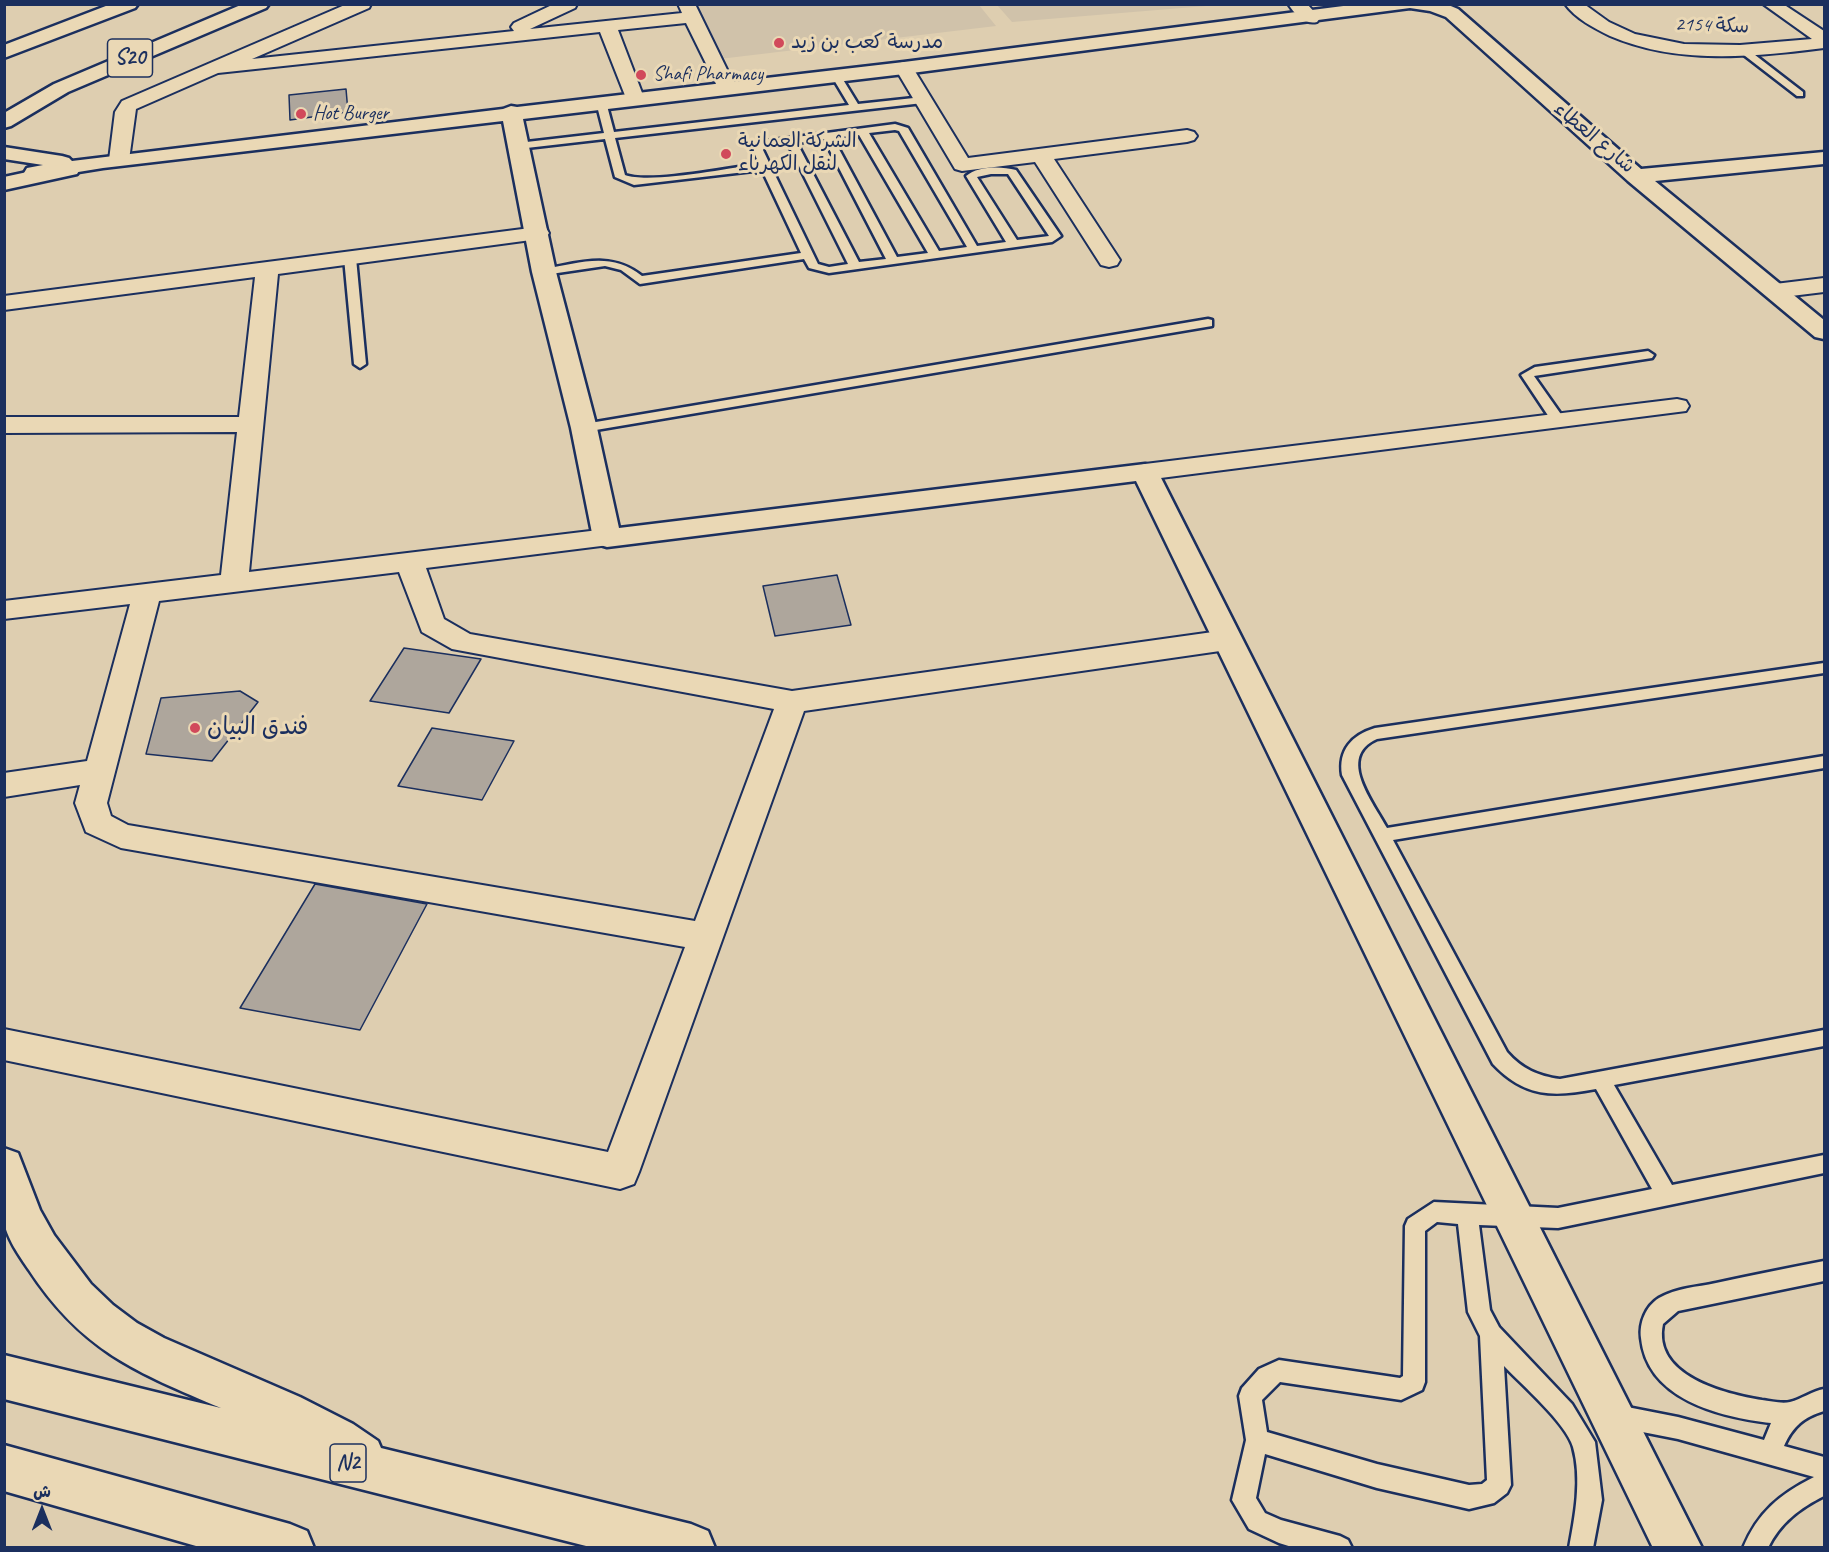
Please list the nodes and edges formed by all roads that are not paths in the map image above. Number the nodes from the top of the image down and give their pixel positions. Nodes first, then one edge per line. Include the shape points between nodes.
1 (226, 4) edge
2 (260, 4) edge
3 (363, 4) edge
4 (569, 4) edge
5 (1406, 4) edge
6 (1573, 4) edge
7 (1771, 4) edge
8 (123, 5) edge
9 (1427, 5) edge
10 (689, 11) edge
11 (1303, 11) edge
12 (607, 26) junction
13 (498, 38) junction
14 (1824, 39) edge
15 (1824, 43) edge
16 (1743, 50) junction
17 (4, 52) edge
18 (216, 68) junction
19 (904, 68) junction
20 (837, 75) junction
21 (727, 88) junction
22 (1800, 94) dead end
23 (635, 98) junction
24 (923, 100) junction
25 (4, 101) edge
26 (601, 102) junction
27 (855, 107) junction
28 (511, 112) junction
29 (4, 122) edge
30 (862, 131) junction
31 (610, 135) junction
32 (827, 136) junction
33 (1187, 136) dead end
34 (791, 141) junction
35 (518, 146) junction
36 (4, 153) edge
37 (1041, 155) junction
38 (1824, 159) edge
39 (111, 161) junction
40 (765, 166) junction
41 (69, 169) junction
42 (1636, 176) junction
43 (4, 178) edge
44 (4, 184) edge
45 (537, 233) junction
46 (1014, 245) junction
47 (974, 250) junction
48 (808, 255) junction
49 (935, 255) junction
50 (350, 258) junction
51 (1109, 260) dead end
52 (892, 261) junction
53 (855, 266) junction
54 (267, 269) junction
55 (544, 272) junction
56 (1824, 285) edge
57 (1775, 291) junction
58 (4, 303) edge
59 (1208, 323) dead end
60 (1824, 332) edge
61 (1648, 355) dead end
62 (360, 364) dead end
63 (1677, 406) dead end
64 (1558, 420) junction
65 (4, 424) edge
66 (250, 424) junction
67 (584, 428) junction
68 (1145, 472) junction
69 (607, 538) junction
70 (410, 562) junction
71 (234, 584) junction
72 (147, 594) junction
73 (4, 610) edge
74 (1227, 640) junction
75 (1824, 668) edge
76 (792, 702) junction
77 (1824, 762) edge
78 (100, 770) junction
79 (4, 785) edge
80 (1382, 835) junction
81 (706, 937) junction
82 (1824, 1038) edge
83 (4, 1044) edge
84 (1601, 1080) junction
85 (1824, 1164) edge
86 (4, 1166) edge
87 (1667, 1196) junction
88 (1514, 1215) junction
89 (1467, 1216) junction
90 (1824, 1271) edge
91 (1491, 1335) junction
92 (4, 1377) edge
93 (1824, 1400) edge
94 (1790, 1413) junction
95 (1614, 1415) junction
96 (1257, 1440) junction
97 (1770, 1453) junction
98 (1638, 1463) junction
99 (4, 1468) edge
100 (1824, 1468) edge
101 (380, 1471) junction
102 (1824, 1484) edge
103 (290, 1548) edge
104 (691, 1548) edge
105 (1340, 1548) edge
106 (1581, 1548) edge
107 (1656, 1548) edge
108 (1678, 1548) edge
109 (1755, 1548) edge

1 - 25 main road, S20
2 - 29 main road, S20 via 61,88
3 - 18 street
4 - 13 street
5 - 11 main road
6 - 16 street, سكة 2154 via 1602,25 1667,47
7 - 14 street
8 - 17 main road
9 - 42 main road, شارع العطاء via 1452,13
10 - 12 street
10 - 21 street
11 - 19 main road
12 - 13 street
12 - 23 street
13 - 18 street
15 - 16 street, سكة 2154
16 - 22 lane
18 - 39 street via 127,108
19 - 20 main road
19 - 24 street
20 - 21 main road
20 - 27 lane
21 - 23 main road
23 - 26 main road
24 - 27 lane
24 - 37 street via 963,165
26 - 28 main road
26 - 31 lane
27 - 31 lane
28 - 35 main road
28 - 39 main road
30 - 32 lane
30 - 47 lane via 903,128
30 - 49 lane
31 - 35 lane
31 - 40 lane via 620,177 634,182
32 - 34 lane
32 - 52 lane
33 - 37 street
34 - 40 lane via 762,144 758,150
34 - 53 lane
35 - 45 main road
36 - 39 main road via 58,162
37 - 51 street
38 - 42 main road, شارع العطاء
39 - 41 main road
40 - 48 lane
41 - 43 main road
41 - 44 main road
42 - 57 main road
45 - 50 street
45 - 55 main road
46 - 46 lane via 977,186 971,176 1012,171 1055,236
46 - 47 lane
47 - 49 lane
48 - 53 lane via 813,266 830,270
48 - 55 lane via 640,279 625,268 605,264
49 - 52 lane
50 - 54 street
50 - 62 lane
52 - 53 lane
54 - 58 street
54 - 66 street
55 - 67 main road
56 - 57 street
57 - 60 main road
59 - 67 lane
61 - 64 lane via 1527,375
63 - 64 street
64 - 68 street
65 - 66 street
66 - 71 street
67 - 69 main road
68 - 69 main road
68 - 74 main road
69 - 70 street
70 - 71 street
70 - 76 street via 432,625 462,642
71 - 72 street
72 - 73 street
72 - 78 street
74 - 76 street
74 - 88 main road
75 - 80 lane via 1367,737 1352,749 1348,766
76 - 81 street
77 - 80 lane
78 - 79 street
78 - 81 street via 91,804 97,823 122,836
80 - 84 lane via 1508,1067 1530,1082 1545,1086
81 - 83 street via 620,1172
82 - 84 lane
84 - 87 lane
85 - 87 lane
86 - 101 main road via 24,1221 49,1264 108,1327 146,1352 309,1424
87 - 88 lane via 1558,1218
88 - 89 lane
88 - 95 main road
89 - 91 lane via 1479,1312
89 - 96 lane via 1434,1212 1415,1226 1414,1382 1401,1389 1279,1371 1267,1377 1250,1396
90 - 94 lane via 1677,1300 1665,1305 1652,1324 1654,1350 1671,1376 1684,1387 1745,1410
91 - 96 lane via 1498,1485 1486,1495 1469,1497 1377,1476
91 - 106 lane via 1564,1412 1584,1443 1590,1500
92 - 101 main road, N2
93 - 94 lane
94 - 97 lane
95 - 97 lane
95 - 98 main road
96 - 105 lane via 1244,1500 1257,1521
97 - 100 lane
98 - 107 main road
98 - 108 main road
99 - 103 main road
101 - 104 main road, N2
102 - 109 lane via 1779,1509 1764,1527

